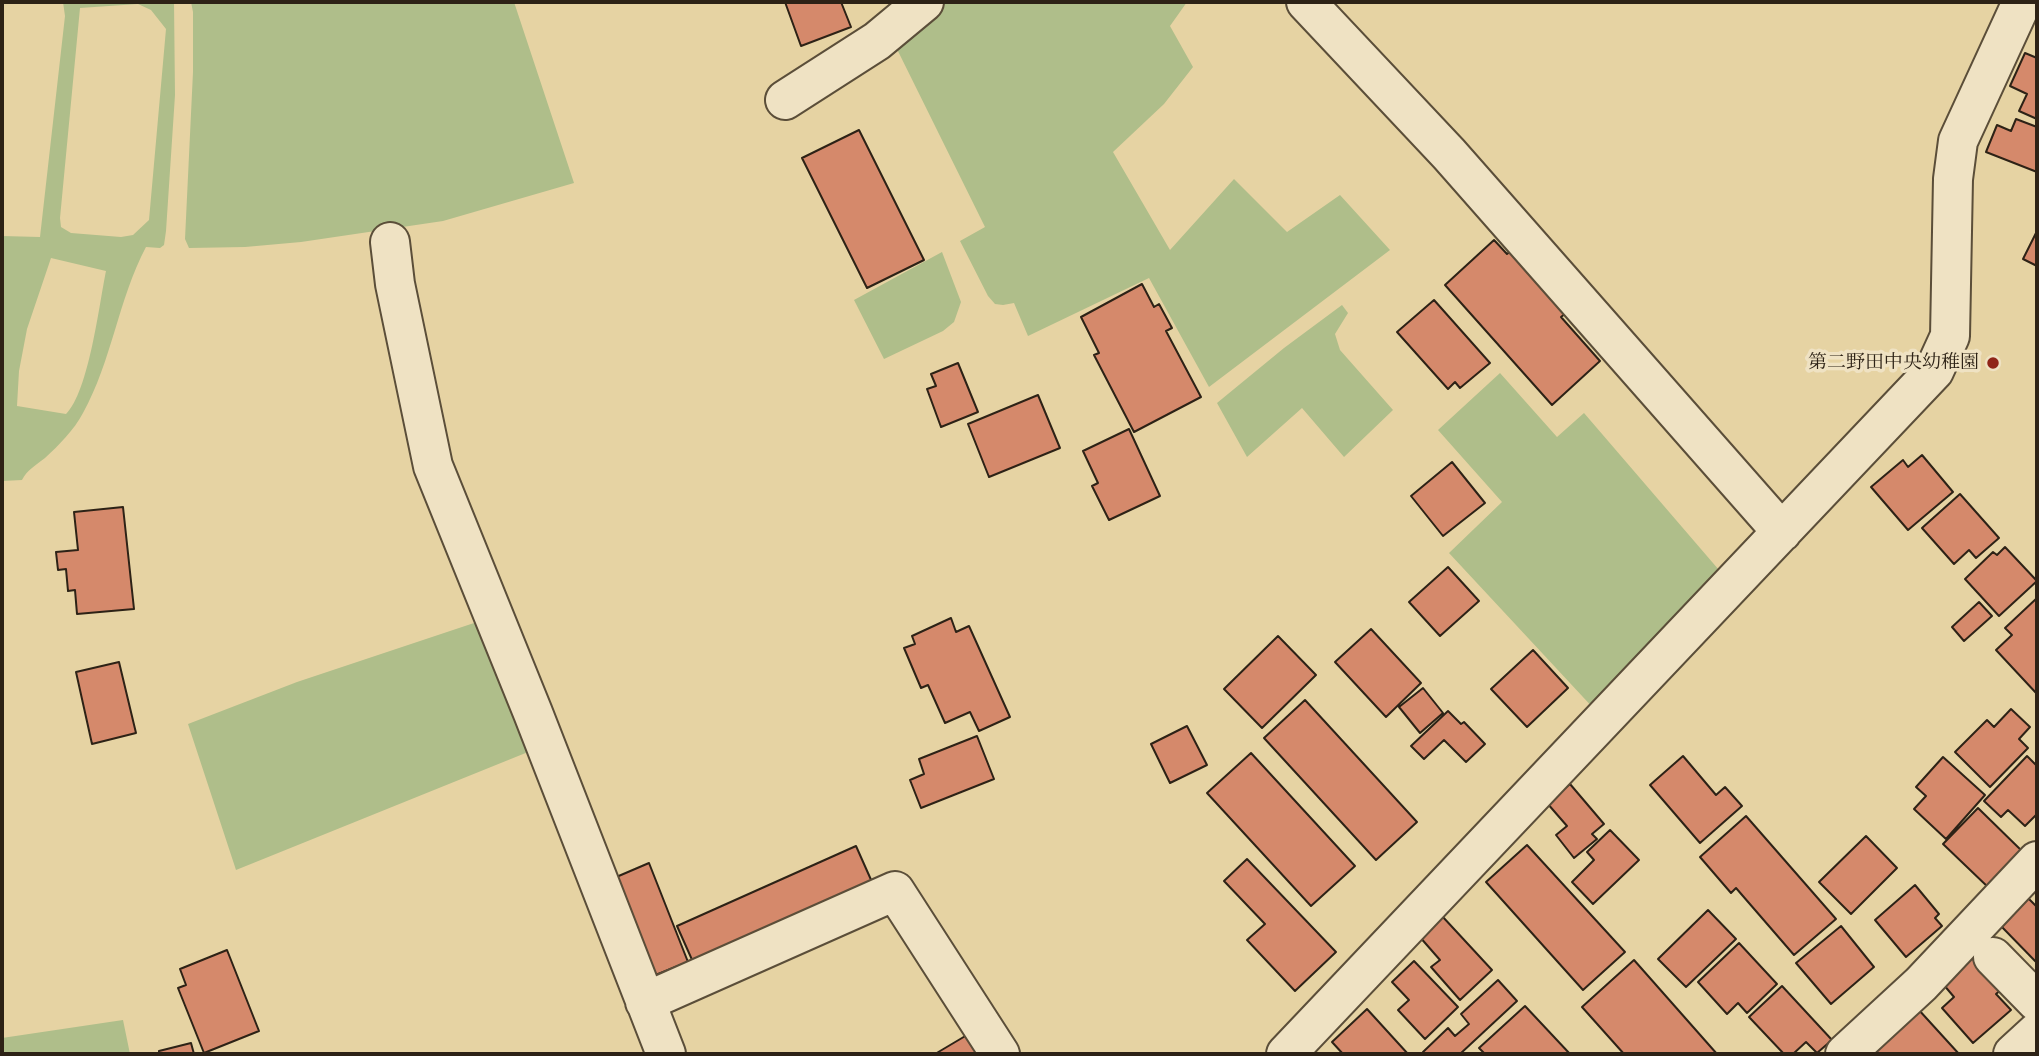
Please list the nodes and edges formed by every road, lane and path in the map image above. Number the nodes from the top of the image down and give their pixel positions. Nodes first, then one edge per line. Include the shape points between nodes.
1 (924, 2) edge
2 (1306, 2) edge
3 (2023, 23) edge
4 (785, 100) dead end
5 (390, 242) dead end
6 (1782, 533) junction
7 (2037, 861) edge
8 (1993, 957) dead end
9 (645, 1002) junction
10 (2037, 1002) edge
11 (2037, 1031) edge
12 (666, 1054) edge
13 (1000, 1054) edge
14 (1286, 1054) edge
15 (1845, 1054) edge
16 (2013, 1054) edge

1 - 4 street via 877,41
2 - 6 street via 1449,154
3 - 6 street via 1958,141 1953,179 1951,336 1945,351 1934,371
5 - 9 street via 433,466
6 - 14 street
7 - 15 street via 1921,984
8 - 10 street
9 - 12 street
9 - 13 street via 895,891
11 - 16 street

